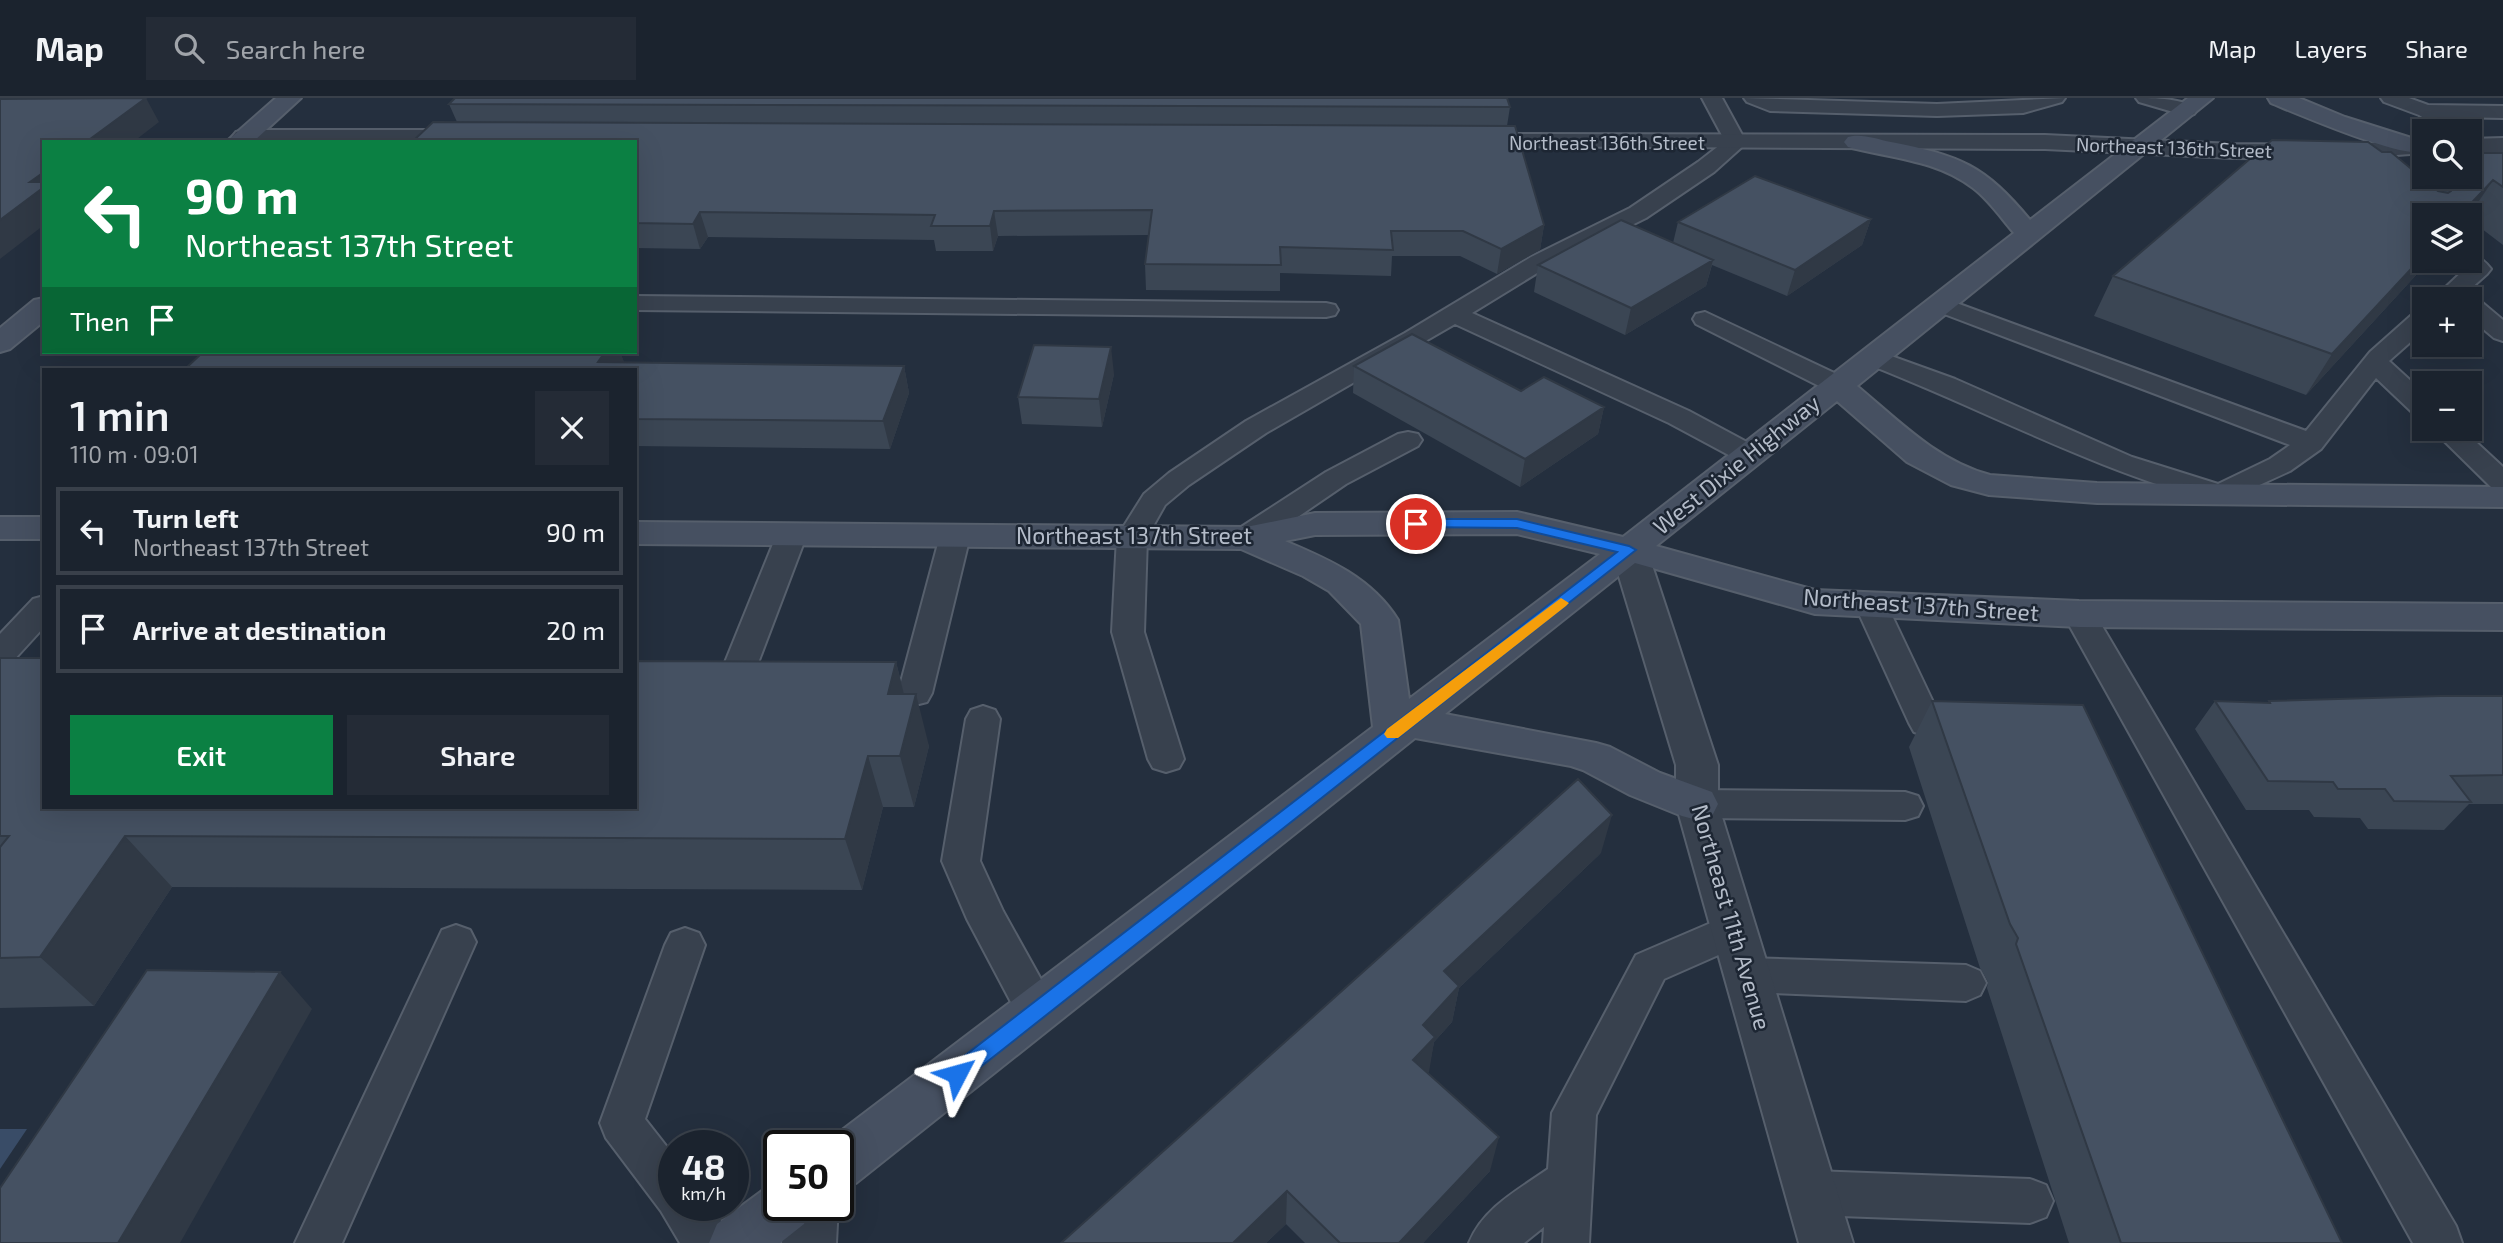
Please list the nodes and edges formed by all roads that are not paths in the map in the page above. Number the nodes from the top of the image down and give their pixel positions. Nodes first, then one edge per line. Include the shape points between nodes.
1 (290, 98) edge
2 (1713, 98) edge
3 (1754, 98) edge
4 (2055, 98) edge
5 (2146, 98) edge
6 (2279, 98) edge
7 (2391, 98) edge
8 (2195, 104) edge
9 (2426, 111) junction
10 (2503, 112) edge
11 (2439, 119) edge
12 (491, 138) edge
13 (241, 139) edge
14 (1442, 141) edge
15 (1736, 142) junction
16 (1856, 142) junction
17 (2412, 144) edge
18 (2141, 147) junction
19 (2412, 148) edge
20 (2342, 152) junction
21 (2362, 169) edge
22 (2029, 235) junction
23 (637, 303) edge
24 (1940, 304) junction
25 (42, 308) edge
26 (1326, 310) dead end
27 (1454, 314) junction
28 (2482, 317) edge
29 (1705, 319) dead end
30 (2412, 328) edge
31 (2503, 333) edge
32 (3, 338) edge
33 (1871, 357) junction
34 (2375, 362) junction
35 (1836, 384) junction
36 (2412, 397) edge
37 (1408, 440) dead end
38 (2459, 441) edge
39 (2311, 443) junction
40 (1748, 454) junction
41 (2503, 483) edge
42 (2220, 494) junction
43 (2503, 497) edge
44 (0, 528) edge
45 (42, 528) edge
46 (637, 533) edge
47 (792, 534) junction
48 (955, 536) junction
49 (1132, 537) junction
50 (1246, 537) junction
51 (1629, 550) junction
52 (1871, 605) junction
53 (42, 609) edge
54 (2079, 614) junction
55 (2503, 617) edge
56 (0, 654) edge
57 (730, 692) edge
58 (915, 693) edge
59 (983, 719) dead end
60 (1926, 723) dead end
61 (1400, 728) junction
62 (1166, 759) dead end
63 (1697, 804) junction
64 (1905, 806) dead end
65 (456, 942) dead end
66 (685, 945) dead end
67 (1741, 953) junction
68 (1966, 983) dead end
69 (1037, 1010) junction
70 (854, 1153) edge
71 (658, 1172) edge
72 (1570, 1180) junction
73 (1813, 1193) junction
74 (2030, 1201) dead end
75 (693, 1221) edge
76 (765, 1221) edge
77 (811, 1221) edge
78 (317, 1243) edge
79 (708, 1243) edge
80 (736, 1243) edge
81 (809, 1243) edge
82 (1492, 1243) edge
83 (1566, 1243) edge
84 (1826, 1243) edge
85 (2438, 1243) edge

1 - 13 main road
2 - 15 lane
3 - 4 lane via 1770,105 1798,107 1937,110 2023,107
5 - 8 lane
6 - 17 main road
7 - 9 lane
8 - 18 main road, West Dixie Highway
9 - 10 lane
9 - 11 lane
12 - 13 street
14 - 15 street, Northeast 136th Street
15 - 16 street, Northeast 136th Street
15 - 27 lane via 1638,213 1539,262
16 - 18 street, Northeast 136th Street
16 - 22 main road via 1937,162 1972,176
18 - 20 street, Northeast 136th Street
18 - 22 main road, West Dixie Highway
19 - 20 street, Northeast 136th Street
20 - 21 lane
22 - 24 main road, West Dixie Highway
23 - 26 lane
24 - 33 main road, West Dixie Highway
24 - 39 lane
25 - 32 main road
27 - 40 lane via 1679,417
27 - 49 lane via 1256,427 1190,472 1154,500
28 - 31 lane
29 - 35 lane
30 - 34 lane
33 - 35 main road, West Dixie Highway
33 - 42 lane via 2122,463
34 - 36 lane
34 - 39 lane
35 - 40 main road, West Dixie Highway
35 - 42 main road via 1919,455 1963,478 2055,492
37 - 50 lane via 1336,478
38 - 41 lane
39 - 42 lane via 2280,465
40 - 51 main road, West Dixie Highway
42 - 43 main road
44 - 45 main road
46 - 47 main road, Northeast 137th Street
47 - 48 main road, Northeast 137th Street
47 - 57 lane
48 - 49 main road, Northeast 137th Street
48 - 58 lane
49 - 50 main road, Northeast 137th Street
49 - 62 lane via 1128,632
50 - 51 main road, Northeast 137th Street via 1315,524 1517,523
50 - 61 main road via 1342,583 1379,621
51 - 52 main road, Northeast 137th Street via 1815,602
51 - 61 main road, West Dixie Highway
51 - 63 street, Northeast 11th Avenue via 1697,765
52 - 54 main road, Northeast 137th Street
52 - 60 lane
53 - 56 lane
54 - 55 main road, Northeast 137th Street
54 - 85 lane
59 - 69 lane via 961,861 986,919
61 - 63 main road via 1571,751
61 - 69 main road, West Dixie Highway
63 - 64 lane
63 - 67 street, Northeast 11th Avenue
65 - 78 lane
66 - 71 lane via 622,1123
67 - 68 lane
67 - 72 lane via 1650,967 1574,1113
67 - 73 street, Northeast 11th Avenue
69 - 70 main road, West Dixie Highway
72 - 82 lane via 1511,1223
72 - 83 lane
73 - 74 lane
73 - 84 street, Northeast 11th Avenue
75 - 79 lane
76 - 80 main road
77 - 81 street

